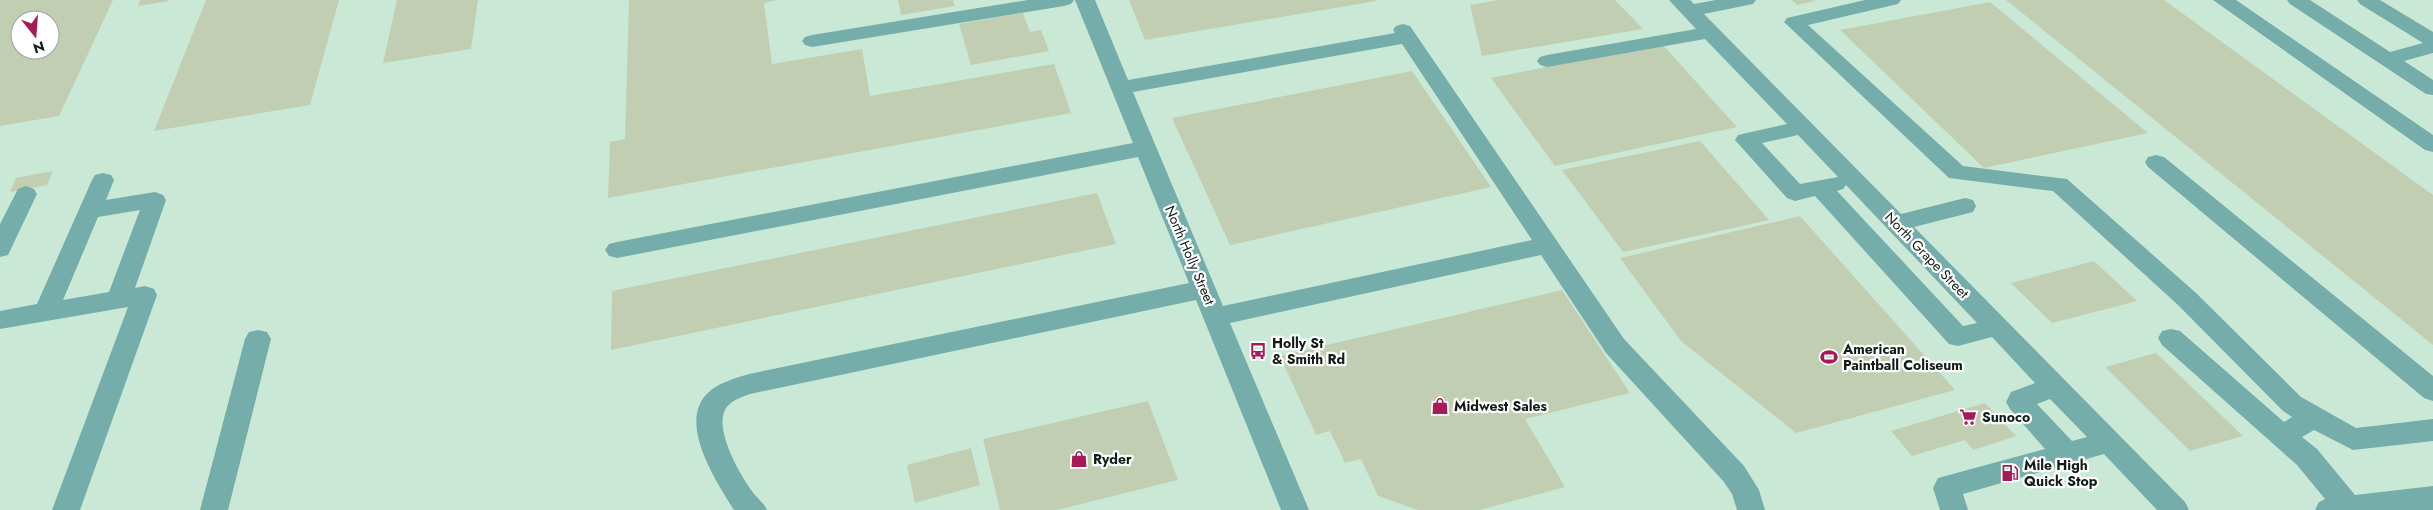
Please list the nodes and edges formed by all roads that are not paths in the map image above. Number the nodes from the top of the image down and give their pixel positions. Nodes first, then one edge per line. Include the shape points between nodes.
1 (1064, 0) edge
2 (1085, 0) edge
3 (1746, 0) edge
4 (1890, 0) edge
5 (2222, 0) edge
6 (2297, 0) edge
7 (2366, 0) edge
8 (1685, 5) edge
9 (1710, 32) junction
10 (812, 41) dead end
11 (2433, 41) edge
12 (2433, 48) edge
13 (2387, 59) junction
14 (1547, 61) dead end
15 (1121, 88) junction
16 (2433, 88) edge
17 (1802, 127) junction
18 (2433, 145) edge
19 (1146, 148) junction
20 (2156, 162) dead end
21 (1853, 179) junction
22 (103, 180) dead end
23 (1820, 187) junction
24 (26, 194) dead end
25 (1876, 202) junction
26 (1965, 206) dead end
27 (89, 211) junction
28 (1842, 211) junction
29 (1896, 223) junction
30 (1914, 242) junction
31 (1547, 245) junction
32 (0, 249) edge
33 (617, 250) dead end
34 (1878, 251) junction
35 (1948, 277) junction
36 (1911, 287) junction
37 (1204, 289) junction
38 (119, 299) junction
39 (46, 312) junction
40 (1216, 317) junction
41 (0, 320) edge
42 (1996, 327) junction
43 (258, 338) dead end
44 (2171, 338) dead end
45 (2054, 387) junction
46 (2433, 391) edge
47 (2315, 416) junction
48 (2433, 430) edge
49 (2282, 436) junction
50 (2108, 442) junction
51 (2067, 454) junction
52 (2433, 498) edge
53 (2339, 509) edge
54 (66, 510) edge
55 (214, 510) edge
56 (753, 510) edge
57 (1296, 510) edge
58 (1751, 510) edge
59 (1954, 510) edge
60 (2175, 510) edge

1 - 10 street
2 - 15 street, North Holly Street
3 - 8 street
4 - 47 street via 1794,22 1957,173 2059,184 2187,299 2292,404
5 - 18 street
6 - 13 street
7 - 11 street
8 - 9 street, North Grape Street
9 - 14 street
9 - 17 street, North Grape Street
12 - 13 street
13 - 16 street
15 - 19 street, North Holly Street
15 - 31 street via 1405,33
17 - 21 street, North Grape Street
17 - 23 street via 1746,140 1795,193
19 - 33 street
19 - 37 street, North Holly Street
20 - 46 street
21 - 23 street
21 - 25 street, North Grape Street
22 - 27 street
23 - 28 street
24 - 32 street
25 - 28 street
25 - 29 street, North Grape Street
26 - 29 street
27 - 38 street via 155,200
27 - 39 street
28 - 34 street
29 - 30 street, North Grape Street
30 - 34 street
30 - 35 street, North Grape Street
31 - 40 street
31 - 58 street via 1615,346 1734,474 1745,490
34 - 36 street
35 - 36 street
35 - 42 street, North Grape Street
36 - 42 street via 1958,337
37 - 40 street, North Holly Street
37 - 56 street via 736,388 712,406 709,426 715,451 746,505
38 - 39 street
38 - 54 street via 145,295
39 - 41 street
40 - 57 street, North Holly Street
42 - 45 street, North Grape Street
43 - 55 street
44 - 49 street
45 - 50 street, North Grape Street
45 - 51 street via 2019,402
47 - 48 street via 2353,439
47 - 49 street
49 - 53 street via 2307,457
50 - 51 street
50 - 60 street, North Grape Street
51 - 59 street via 1948,486
52 - 53 street

